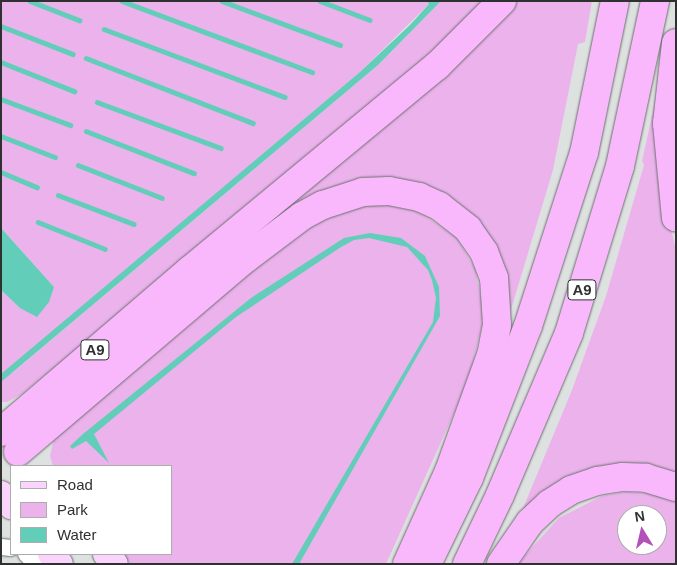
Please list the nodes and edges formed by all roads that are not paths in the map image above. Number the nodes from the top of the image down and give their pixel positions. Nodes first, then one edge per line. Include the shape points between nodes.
1 (502, 1) edge
2 (615, 1) edge
3 (655, 1) edge
4 (676, 44) edge
5 (676, 218) edge
6 (10, 448) edge
7 (676, 487) edge
8 (1, 494) edge
9 (10, 505) edge
10 (27, 555) edge
11 (36, 564) edge
12 (407, 564) edge
13 (427, 564) edge
14 (467, 564) edge
15 (501, 564) edge

1 - 6 highway, A9 via 438,66 168,288
2 - 13 highway, A9 via 584,153 528,326 469,478
3 - 14 highway, A9 via 620,166 568,333 500,495
4 - 5 highway via 667,124
6 - 12 highway, A9 via 302,216 363,192 389,191 419,197 439,206 468,229 484,252 494,278 497,325 491,355 449,471
7 - 15 highway via 646,478 623,477 571,490 530,522
8 - 9 main road
10 - 11 street

